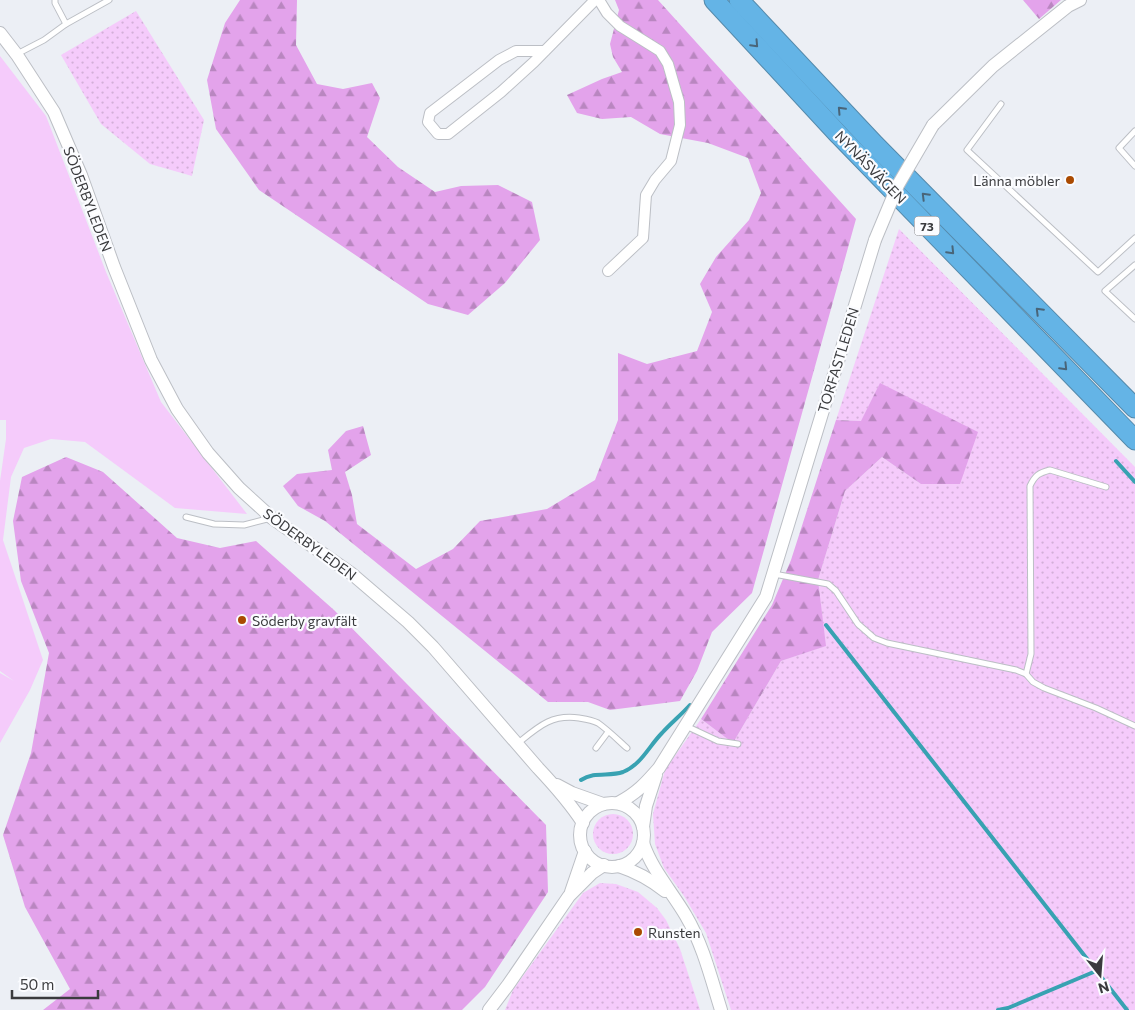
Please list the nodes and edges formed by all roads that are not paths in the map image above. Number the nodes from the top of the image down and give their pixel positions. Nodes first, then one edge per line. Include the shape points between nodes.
1 (109, 0) edge
2 (594, 0) edge
3 (599, 0) edge
4 (714, 0) edge
5 (739, 0) edge
6 (1080, 0) edge
7 (53, 1) edge
8 (66, 24) junction
9 (0, 33) edge
10 (546, 50) junction
11 (17, 55) junction
12 (1001, 104) dead end
13 (1135, 131) edge
14 (1135, 166) edge
15 (1135, 238) edge
16 (1135, 265) edge
17 (608, 271) dead end
18 (1135, 319) edge
19 (1135, 408) edge
20 (1135, 440) edge
21 (1106, 487) dead end
22 (186, 517) dead end
23 (272, 518) junction
24 (773, 574) junction
25 (1026, 674) junction
26 (685, 726) junction
27 (1135, 726) edge
28 (608, 732) junction
29 (517, 744) junction
30 (738, 744) dead end
31 (596, 748) dead end
32 (627, 748) dead end
33 (659, 768) junction
34 (550, 781) junction
35 (618, 803) junction
36 (603, 804) junction
37 (583, 823) junction
38 (643, 827) junction
39 (643, 844) junction
40 (585, 851) junction
41 (604, 866) junction
42 (619, 866) junction
43 (569, 896) junction
44 (675, 899) junction
45 (489, 1010) edge
46 (721, 1010) edge

1 - 8 lane
2 - 10 street
3 - 17 street via 620,26 660,50 668,64 679,102 680,126 672,161 646,195 643,238
4 -> 20 highway, NYNÄSVÄGEN / 73 via 839,135
19 -> 5 highway, NYNÄSVÄGEN / 73 via 875,145
6 - 24 street, TORFASTLEDEN, bridge via 993,66 933,125 898,185 874,240
7 - 8 lane
8 - 11 lane
9 - 11 street, SÖDERBYLEDEN
10 - 10 street via 501,92 448,134 438,134 428,122 430,112 499,60 516,51
11 - 23 street, SÖDERBYLEDEN via 54,112 151,360 177,409 239,488
12 - 15 lane via 967,150 1098,272
13 - 14 lane via 1119,148
16 - 18 lane via 1105,291
21 - 25 lane via 1050,470 1034,478 1030,486 1031,654
22 - 23 lane via 214,524 244,525
23 - 29 street, SÖDERBYLEDEN via 352,574 408,622
24 - 25 lane via 828,584 858,624 874,638
24 - 26 street, TORFASTLEDEN via 766,597
25 - 27 lane via 1044,688
26 - 30 lane via 718,741
26 - 33 street, TORFASTLEDEN
28 - 29 lane via 588,719 560,717 537,728
28 - 31 lane
28 - 32 lane
29 - 34 street, SÖDERBYLEDEN
33 - 35 street, TORFASTLEDEN via 642,788
33 - 38 street, TORFASTLEDEN via 646,806
34 - 36 street, SÖDERBYLEDEN
34 - 37 street, SÖDERBYLEDEN
35 - 36 street
35 - 38 street via 637,814
36 - 37 street via 594,808
37 - 40 street via 580,832
38 - 39 street
39 - 42 street via 634,858
39 - 44 street
40 - 41 street
40 - 43 street
41 - 42 street
41 - 43 street
42 - 44 street via 652,880
43 - 45 street
44 - 46 street via 700,946

